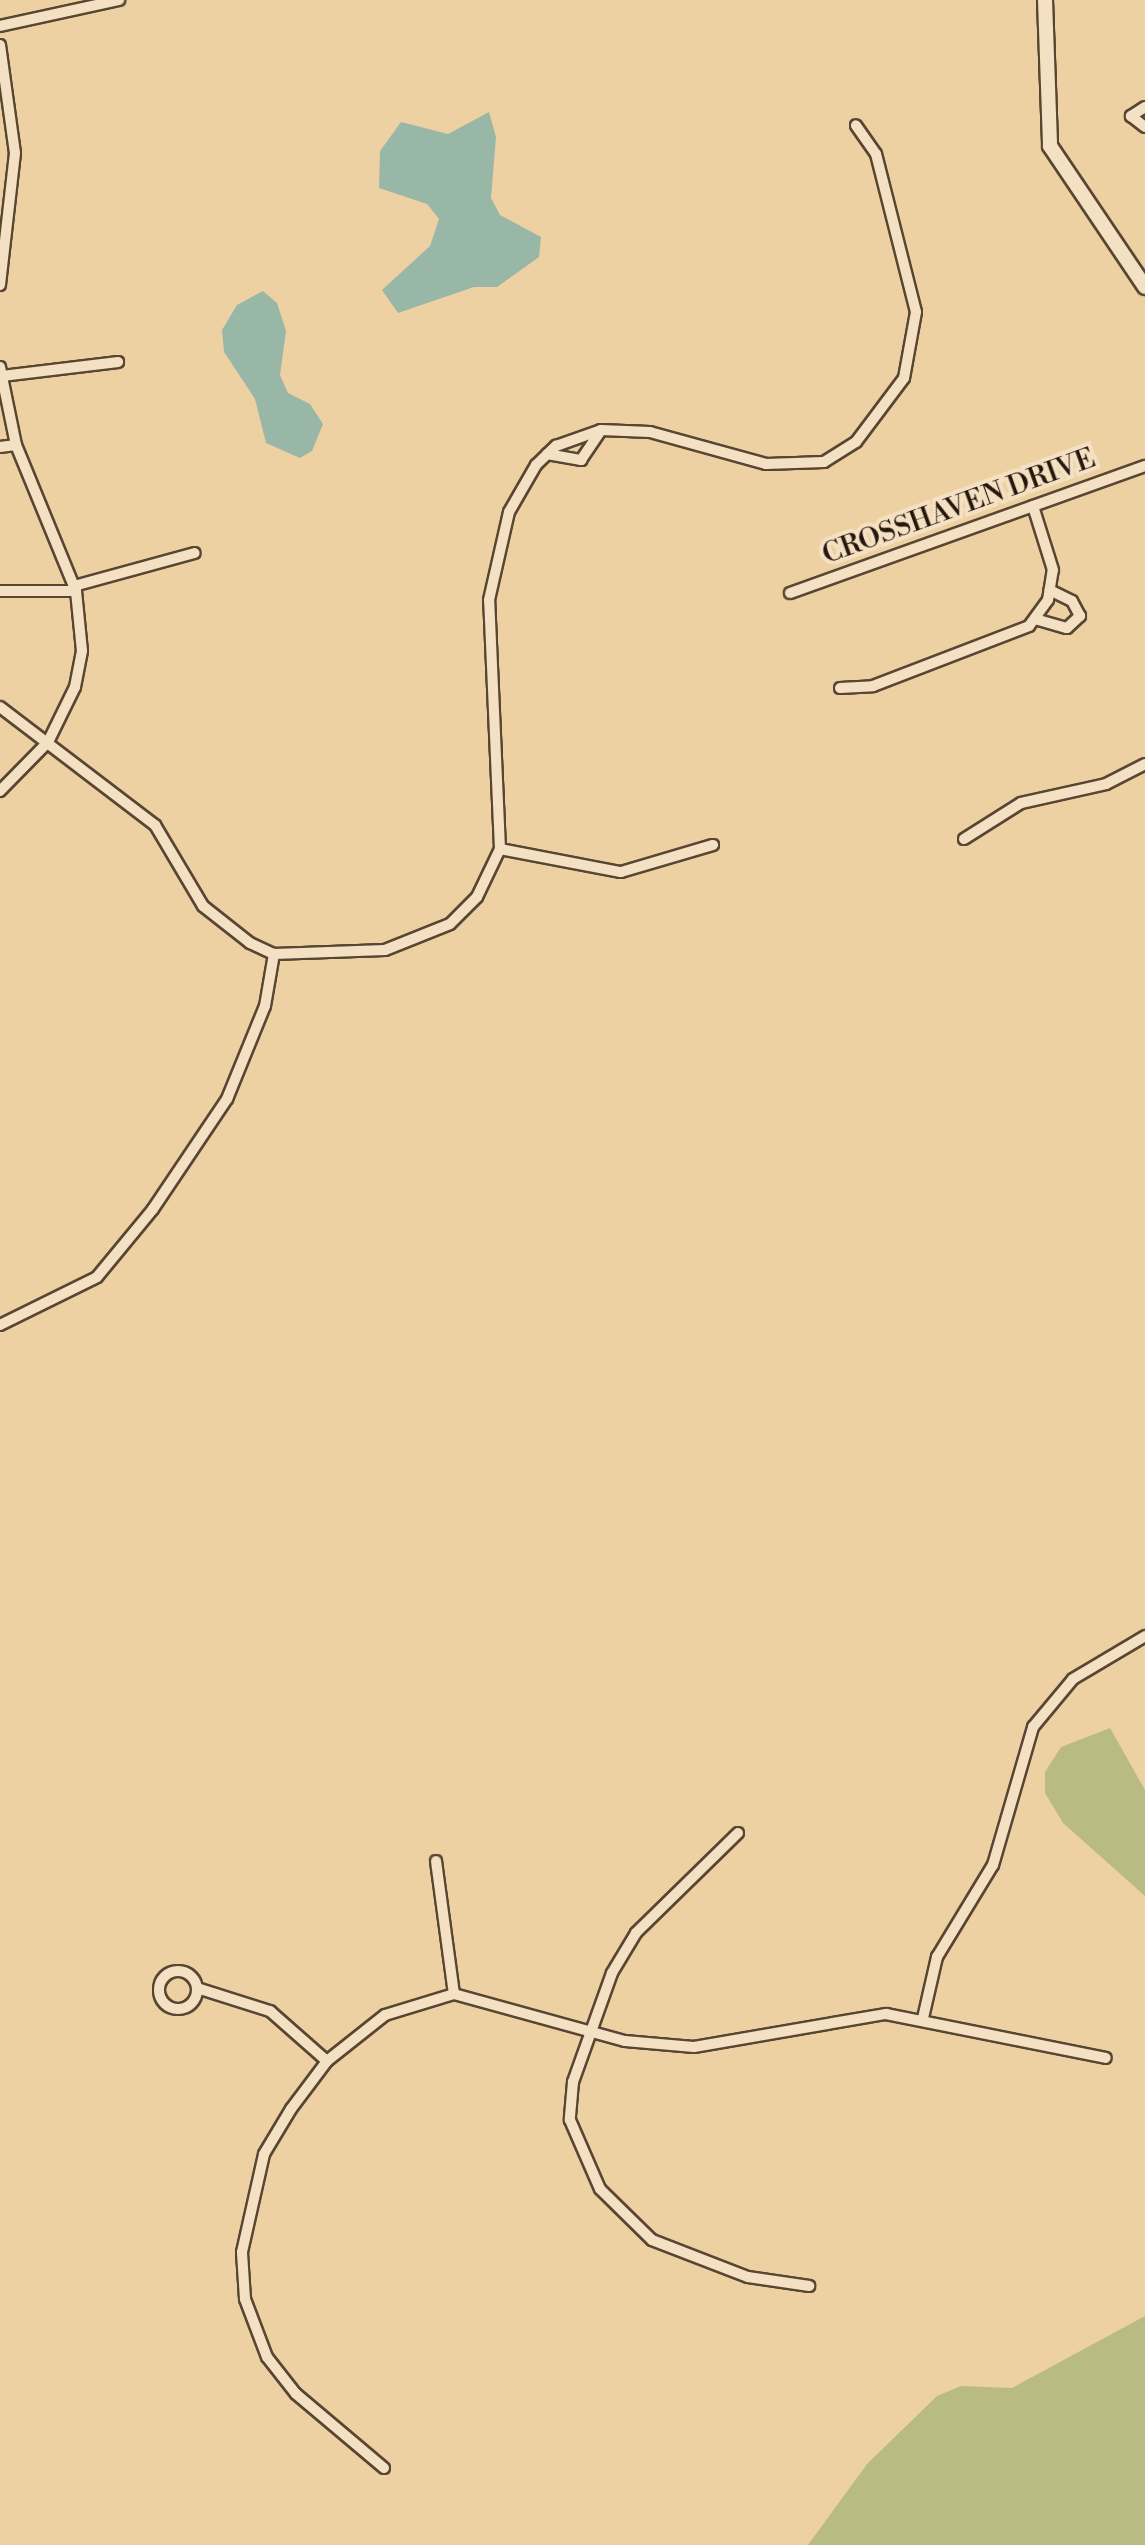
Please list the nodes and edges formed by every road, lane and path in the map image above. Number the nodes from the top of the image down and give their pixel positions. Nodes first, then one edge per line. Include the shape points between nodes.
1 (119, 0) edge
2 (1045, 0) edge
3 (0, 26) edge
4 (0, 45) edge
5 (1145, 107) edge
6 (856, 125) dead end
7 (1145, 127) edge
8 (0, 283) edge
9 (1145, 287) edge
10 (118, 362) dead end
11 (1, 372) edge
12 (601, 430) junction
13 (16, 445) junction
14 (0, 447) edge
15 (547, 454) junction
16 (1145, 466) edge
17 (1033, 506) junction
18 (195, 553) dead end
19 (75, 589) junction
20 (1049, 590) junction
21 (0, 591) edge
22 (790, 593) dead end
23 (1035, 619) junction
24 (840, 688) dead end
25 (0, 707) edge
26 (48, 742) junction
27 (1145, 764) edge
28 (0, 791) edge
29 (964, 839) dead end
30 (713, 845) dead end
31 (500, 849) junction
32 (274, 954) junction
33 (0, 1325) edge
34 (1145, 1636) edge
35 (738, 1833) dead end
36 (436, 1861) dead end
37 (197, 1988) dead end
38 (454, 1994) junction
39 (923, 2018) junction
40 (588, 2028) junction
41 (1106, 2058) dead end
42 (327, 2061) junction
43 (809, 2286) dead end
44 (384, 2468) dead end

1 - 3 street
2 - 9 street via 1050,146
4 - 8 street via 15,153
5 - 7 street via 1131,116
6 - 12 street via 876,154 916,312 904,378 881,413 856,442 824,462 796,467 650,432
10 - 11 street
11 - 13 street
12 - 15 street
12 - 15 street via 581,460
13 - 14 street
13 - 19 street
15 - 31 street via 509,512 489,600
16 - 17 street, CROSSHAVEN DRIVE
17 - 20 street via 1053,570
17 - 22 street, CROSSHAVEN DRIVE
18 - 19 street
19 - 21 street
19 - 26 street via 80,669
20 - 23 street
20 - 23 street via 1072,601 1080,616 1067,628
23 - 24 street via 992,645 873,686
25 - 26 street
26 - 28 street
26 - 32 street via 155,825 203,906 225,929
27 - 29 street via 1106,784 1021,803
30 - 31 street via 621,872
31 - 32 street via 477,897 433,935 385,950
32 - 33 street via 265,1006 227,1099 162,1198 97,1277
34 - 39 street via 1073,1679 1033,1727 993,1865 937,1957
35 - 40 street via 636,1933
36 - 38 street
37 - 42 street via 270,2011
38 - 40 street
38 - 42 street via 385,2015
39 - 40 street via 862,2013 694,2047 625,2041
39 - 41 street
40 - 43 street via 570,2120 579,2152 619,2214 652,2240 703,2260 786,2287
42 - 44 street via 264,2154 245,2229 245,2299 267,2357 296,2394

